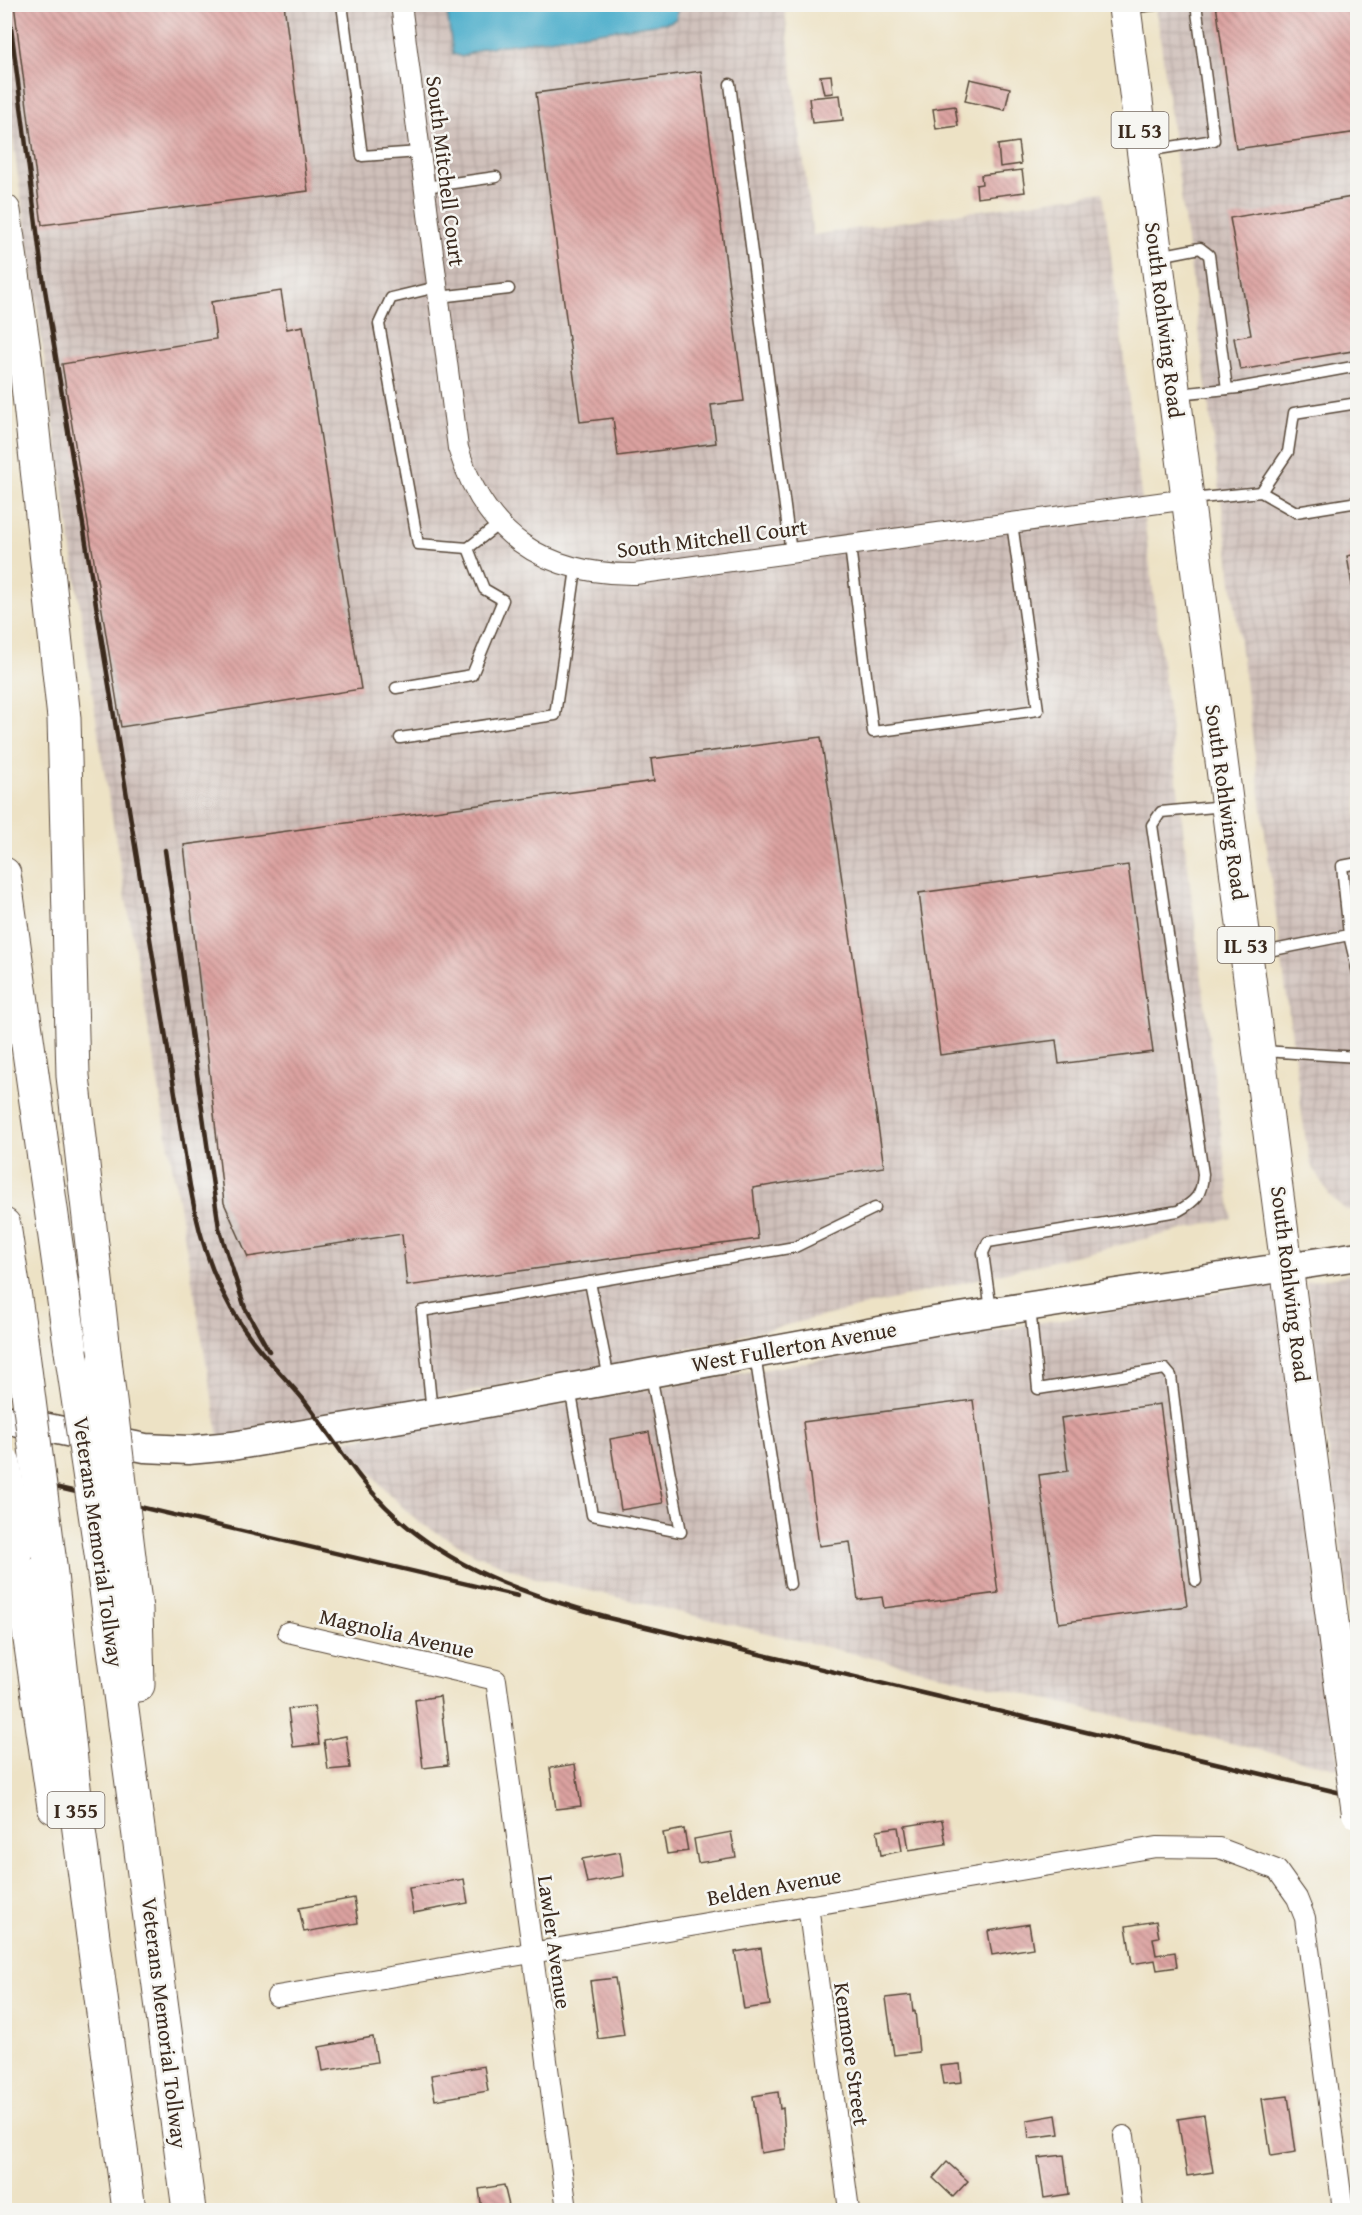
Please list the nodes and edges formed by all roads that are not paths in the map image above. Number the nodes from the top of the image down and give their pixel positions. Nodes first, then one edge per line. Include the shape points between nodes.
1 (342, 4) edge
2 (401, 4) edge
3 (1162, 4) edge
4 (1196, 4) edge
5 (1125, 6) edge
6 (730, 84) dead end
7 (1143, 151) junction
8 (420, 152) junction
9 (496, 177) dead end
10 (424, 187) junction
11 (4, 212) edge
12 (1156, 256) junction
13 (509, 289) dead end
14 (437, 292) junction
15 (1358, 366) edge
16 (1227, 389) junction
17 (1174, 394) junction
18 (1358, 403) edge
19 (1261, 492) junction
20 (1188, 499) junction
21 (1358, 502) edge
22 (1012, 523) junction
23 (499, 524) junction
24 (850, 546) junction
25 (468, 548) junction
26 (791, 554) junction
27 (576, 569) junction
28 (396, 688) dead end
29 (400, 738) dead end
30 (1228, 806) junction
31 (1358, 863) edge
32 (4, 874) edge
33 (1349, 935) junction
34 (1248, 955) junction
35 (1358, 973) edge
36 (1260, 1051) junction
37 (1358, 1057) edge
38 (874, 1208) dead end
39 (4, 1225) edge
40 (1358, 1256) edge
41 (1289, 1268) junction
42 (590, 1282) junction
43 (1030, 1307) junction
44 (992, 1312) junction
45 (754, 1352) junction
46 (651, 1372) junction
47 (610, 1379) junction
48 (570, 1387) junction
49 (432, 1413) junction
50 (4, 1419) edge
51 (4, 1463) edge
52 (117, 1570) junction
53 (1196, 1581) dead end
54 (790, 1584) dead end
55 (288, 1632) dead end
56 (496, 1680) joint
57 (1358, 1813) edge
58 (808, 1905) junction
59 (532, 1952) junction
60 (277, 1996) dead end
61 (110, 2064) junction
62 (1124, 2136) dead end
63 (129, 2211) edge
64 (189, 2211) edge
65 (567, 2211) edge
66 (849, 2211) edge
67 (1133, 2211) edge
68 (1342, 2211) edge

1 - 8 lane via 362,156
2 - 8 street, South Mitchell Court
3 - 5 lane
4 - 7 lane via 1214,140
5 - 7 main road, South Rohlwing Road / IL 53
6 - 26 lane
7 - 12 main road, South Rohlwing Road / IL 53
8 - 10 street, South Mitchell Court
9 - 10 lane
10 - 14 street, South Mitchell Court
11 - 52 highway, bridge via 25,358 64,718 73,1076 105,1360
12 - 16 lane via 1200,248 1209,255
12 - 17 main road, South Rohlwing Road / IL 53
13 - 14 lane
14 - 23 street, South Mitchell Court via 458,448 473,488
14 - 25 lane via 391,297 379,324 418,544
15 - 16 lane
16 - 17 lane
17 - 20 main road, South Rohlwing Road / IL 53
18 - 19 lane via 1294,413 1288,452
19 - 20 lane
19 - 21 lane via 1296,512
20 - 22 street, South Mitchell Court
20 - 30 main road, South Rohlwing Road / IL 53
22 - 24 street, South Mitchell Court
22 - 24 lane via 1038,710 873,732
23 - 25 lane
23 - 27 street, South Mitchell Court via 517,542
24 - 26 street, South Mitchell Court
25 - 28 lane via 484,589 503,600 472,675
26 - 27 street, South Mitchell Court via 636,574
27 - 29 lane via 555,716
30 - 34 main road, South Rohlwing Road / IL 53
30 - 44 lane via 1161,812 1152,825 1203,1190 1194,1202 1178,1211 988,1242 983,1253
31 - 33 lane via 1342,866
32 - 52 highway, Veterans Memorial Tollway / I 355, bridge via 71,1351
33 - 34 lane
33 - 35 lane
34 - 36 main road, South Rohlwing Road / IL 53
36 - 37 lane
36 - 41 main road, South Rohlwing Road / IL 53
38 - 42 lane via 795,1247
39 - 61 highway, I 355, bridge via 49,1556 77,1815
40 - 41 street, West Fullerton Avenue
41 - 43 street, West Fullerton Avenue
41 - 57 main road, South Rohlwing Road / IL 53, bridge
42 - 47 lane
42 - 49 lane via 422,1311
43 - 44 street, West Fullerton Avenue
43 - 53 lane via 1038,1389 1165,1369 1171,1376
44 - 45 street, West Fullerton Avenue
45 - 46 street, West Fullerton Avenue
45 - 54 lane
46 - 47 street, West Fullerton Avenue
46 - 48 lane via 681,1532 592,1515
47 - 48 street, West Fullerton Avenue
48 - 49 street, West Fullerton Avenue
49 - 50 street, West Fullerton Avenue via 188,1450 145,1448
51 - 61 highway, bridge via 59,1842
52 - 64 highway, Veterans Memorial Tollway / I 355 via 142,1843
55 - 56 street, Magnolia Avenue
56 - 59 street, Lawler Avenue
58 - 59 street, Belden Avenue
58 - 66 street, Kenmore Street
58 - 68 street, Belden Avenue via 1156,1847 1219,1848 1277,1870 1297,1898 1305,1918
59 - 60 street, Belden Avenue
59 - 65 street, Lawler Avenue
61 - 63 highway, I 355
62 - 67 street

